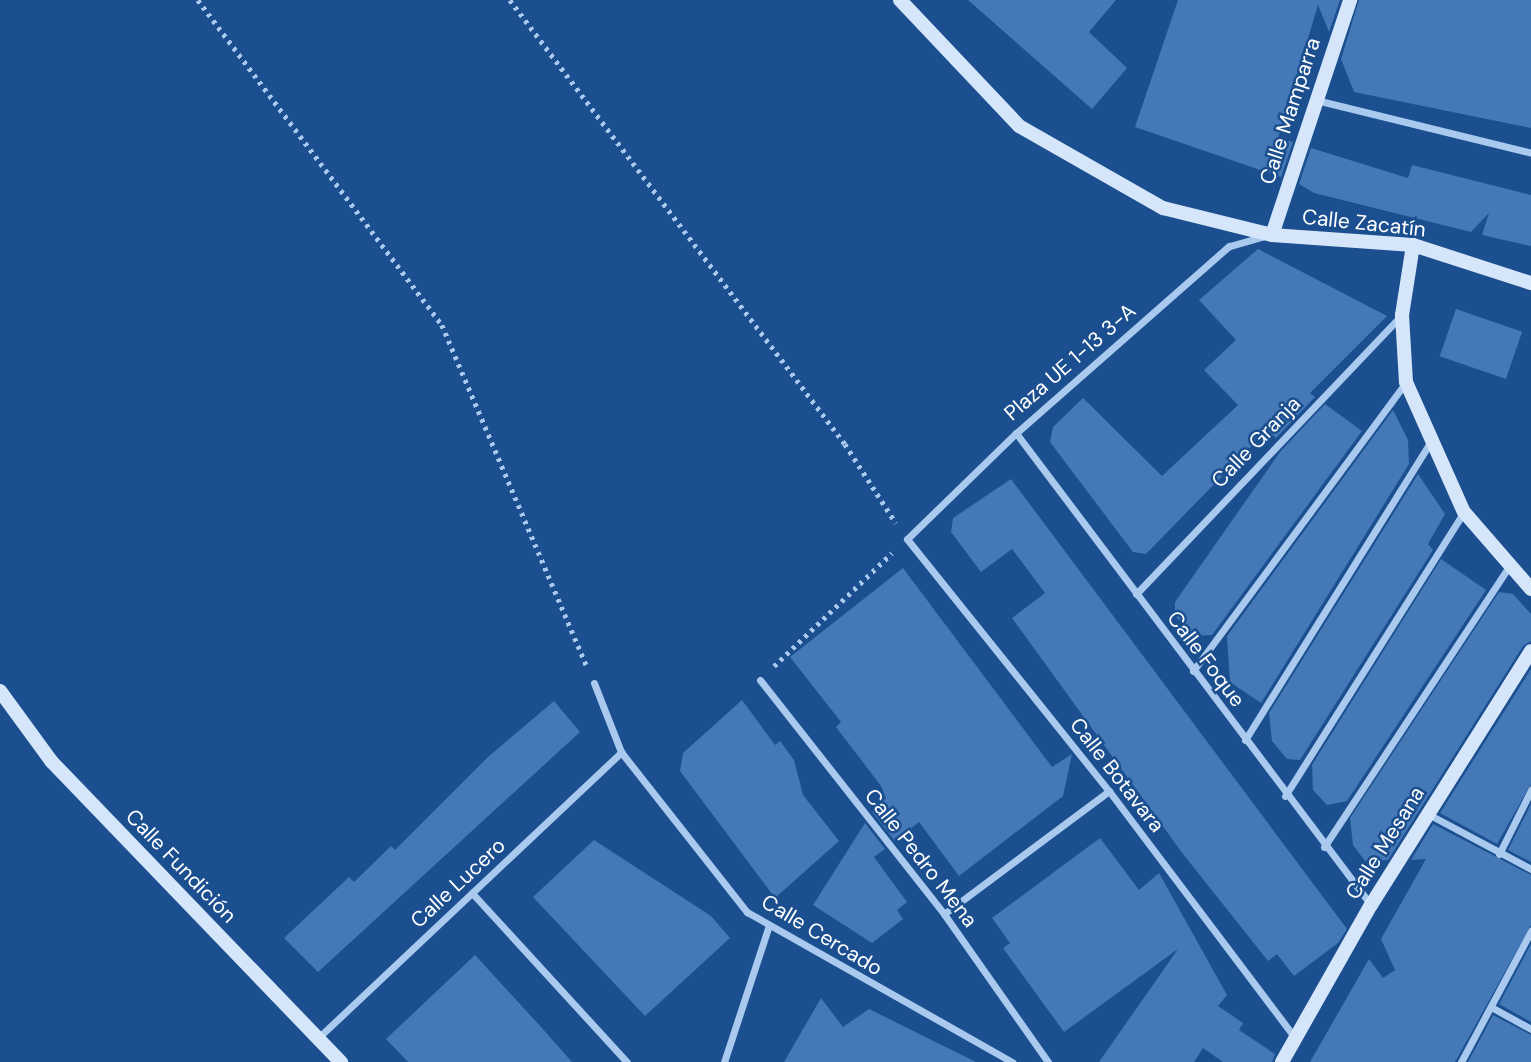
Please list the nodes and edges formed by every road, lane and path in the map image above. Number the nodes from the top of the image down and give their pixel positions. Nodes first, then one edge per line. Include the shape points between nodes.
1 (198, 0) edge
2 (510, 0) edge
3 (900, 0) edge
4 (1350, 0) edge
5 (1315, 100) junction
6 (1531, 153) edge
7 (1272, 235) junction
8 (1413, 245) junction
9 (1531, 283) edge
10 (1402, 315) junction
11 (1406, 382) junction
12 (1016, 433) junction
13 (1429, 444) junction
14 (1464, 512) junction
15 (907, 539) junction
16 (1508, 568) junction
17 (1531, 589) edge
18 (1136, 594) junction
19 (1531, 651) edge
20 (1193, 671) junction
21 (760, 680) joint
22 (594, 683) joint
23 (0, 691) edge
24 (1245, 740) junction
25 (621, 752) junction
26 (1531, 789) edge
27 (1109, 791) junction
28 (1286, 796) junction
29 (1428, 814) junction
30 (1324, 847) junction
31 (1499, 854) junction
32 (1531, 869) edge
33 (472, 893) junction
34 (1371, 905) junction
35 (944, 914) junction
36 (769, 925) junction
37 (1531, 931) edge
38 (1491, 1007) junction
39 (1531, 1029) edge
40 (318, 1038) junction
41 (1295, 1038) junction
42 (341, 1062) edge
43 (627, 1062) edge
44 (724, 1062) edge
45 (1012, 1062) edge
46 (1048, 1062) edge
47 (1282, 1062) edge
48 (1461, 1062) edge

1 - 22 path via 442,325
2 - 15 path via 845,444
3 - 7 street, Calle Zacatín via 1019,125 1163,208
4 - 5 street, Calle Mamparra
5 - 6 street
5 - 7 street, Calle Mamparra
7 - 8 street, Calle Zacatín
7 - 12 street, Plaza UE 1-13 3-A via 1229,246
8 - 9 street, Calle Zacatín
8 - 10 street
10 - 11 street
10 - 18 street, Calle Granja
11 - 13 street
11 - 20 street
12 - 15 street, Plaza UE 1-13 3-A
12 - 18 street, Calle Foque
13 - 14 street
13 - 24 street
14 - 16 street
14 - 28 street
15 - 21 path
15 - 27 street, Calle Botavara
16 - 17 street
16 - 30 street
18 - 20 street, Calle Foque
19 - 29 street, Calle Mesana
20 - 24 street, Calle Foque
21 - 35 street, Calle Pedro Mena
22 - 25 street, Calle Cercado
23 - 40 street, Calle Fundición via 52,762
24 - 28 street, Calle Foque
25 - 33 street, Calle Lucero
25 - 36 street, Calle Cercado via 747,912
26 - 31 street
27 - 35 street
27 - 41 street, Calle Botavara
28 - 30 street, Calle Foque
29 - 31 street
29 - 34 street, Calle Mesana
30 - 34 street, Calle Foque
31 - 32 street
33 - 40 street, Calle Lucero
33 - 43 street
34 - 41 street, Calle Mesana
35 - 46 street, Calle Pedro Mena
36 - 44 street
36 - 45 street, Calle Cercado
37 - 38 street
38 - 39 street
38 - 48 street
40 - 42 street, Calle Fundición
41 - 47 street, Calle Mesana

